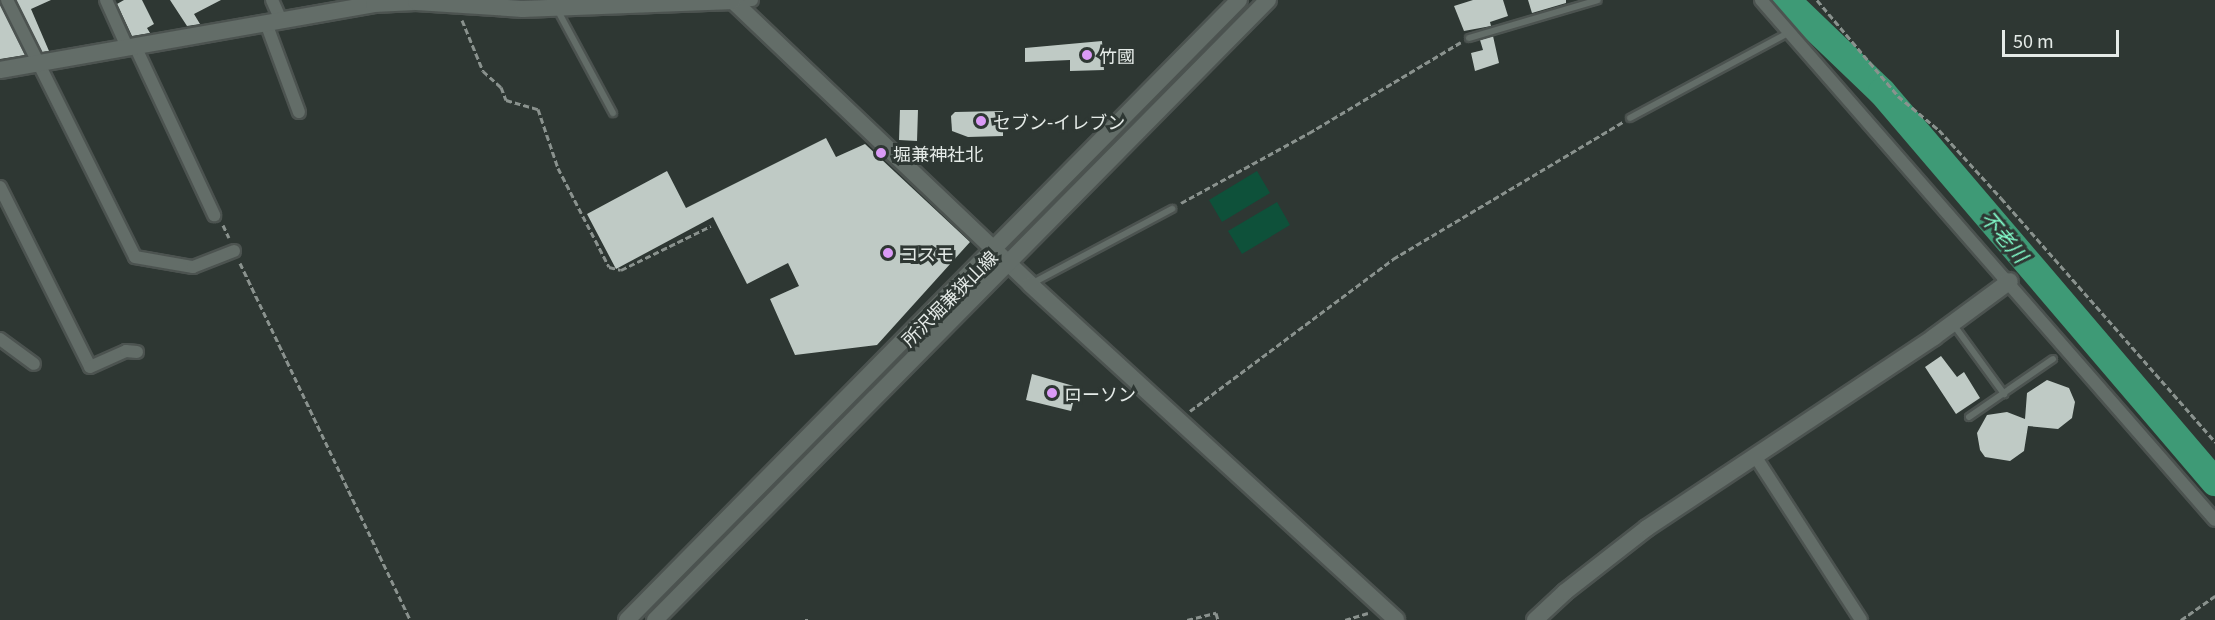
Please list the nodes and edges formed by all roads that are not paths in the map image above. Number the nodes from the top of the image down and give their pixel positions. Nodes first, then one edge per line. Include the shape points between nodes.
1 (7, 0) edge
2 (106, 0) edge
3 (272, 0) edge
4 (752, 0) edge
5 (1239, 0) edge
6 (1268, 0) edge
7 (1598, 0) edge
8 (1761, 0) edge
9 (732, 1) edge
10 (557, 9) junction
11 (274, 22) junction
12 (1791, 32) junction
13 (1469, 38) road end
14 (131, 47) junction
15 (36, 63) junction
16 (0, 70) edge
17 (299, 112) dead end
18 (613, 113) dead end
19 (1629, 118) road end
20 (0, 187) edge
21 (1172, 209) road end
22 (214, 215) road end
23 (993, 247) junction
24 (234, 251) road end
25 (1010, 264) junction
26 (2010, 280) junction
27 (1031, 285) junction
28 (1953, 324) junction
29 (0, 339) edge
30 (136, 352) dead end
31 (2053, 359) dead end
32 (34, 364) dead end
33 (2004, 394) junction
34 (1969, 417) dead end
35 (1755, 456) junction
36 (2215, 520) edge
37 (1540, 618) edge
38 (627, 620) edge
39 (655, 620) edge
40 (1396, 620) edge
41 (1862, 620) edge

1 - 15 street
2 - 14 street
3 - 11 street
4 - 9 street
5 - 23 street, 所沢堀兼狭山線
6 - 25 street, 所沢堀兼狭山線
7 - 13 lane
8 - 12 street
9 - 10 street
9 - 23 street
10 - 11 street via 374,4
10 - 18 lane
11 - 14 street
11 - 17 street
12 - 19 lane
12 - 26 street
14 - 15 street
14 - 22 street
15 - 16 street
15 - 24 street via 135,257 193,267
20 - 30 street via 90,367 126,351
21 - 27 lane
23 - 25 street
23 - 38 street, 所沢堀兼狭山線
25 - 27 street
25 - 39 street, 所沢堀兼狭山線
26 - 28 street
26 - 36 street
27 - 40 street
28 - 33 lane
28 - 35 street
29 - 32 street
31 - 33 lane
33 - 34 lane
35 - 37 street via 1647,528
35 - 41 street

